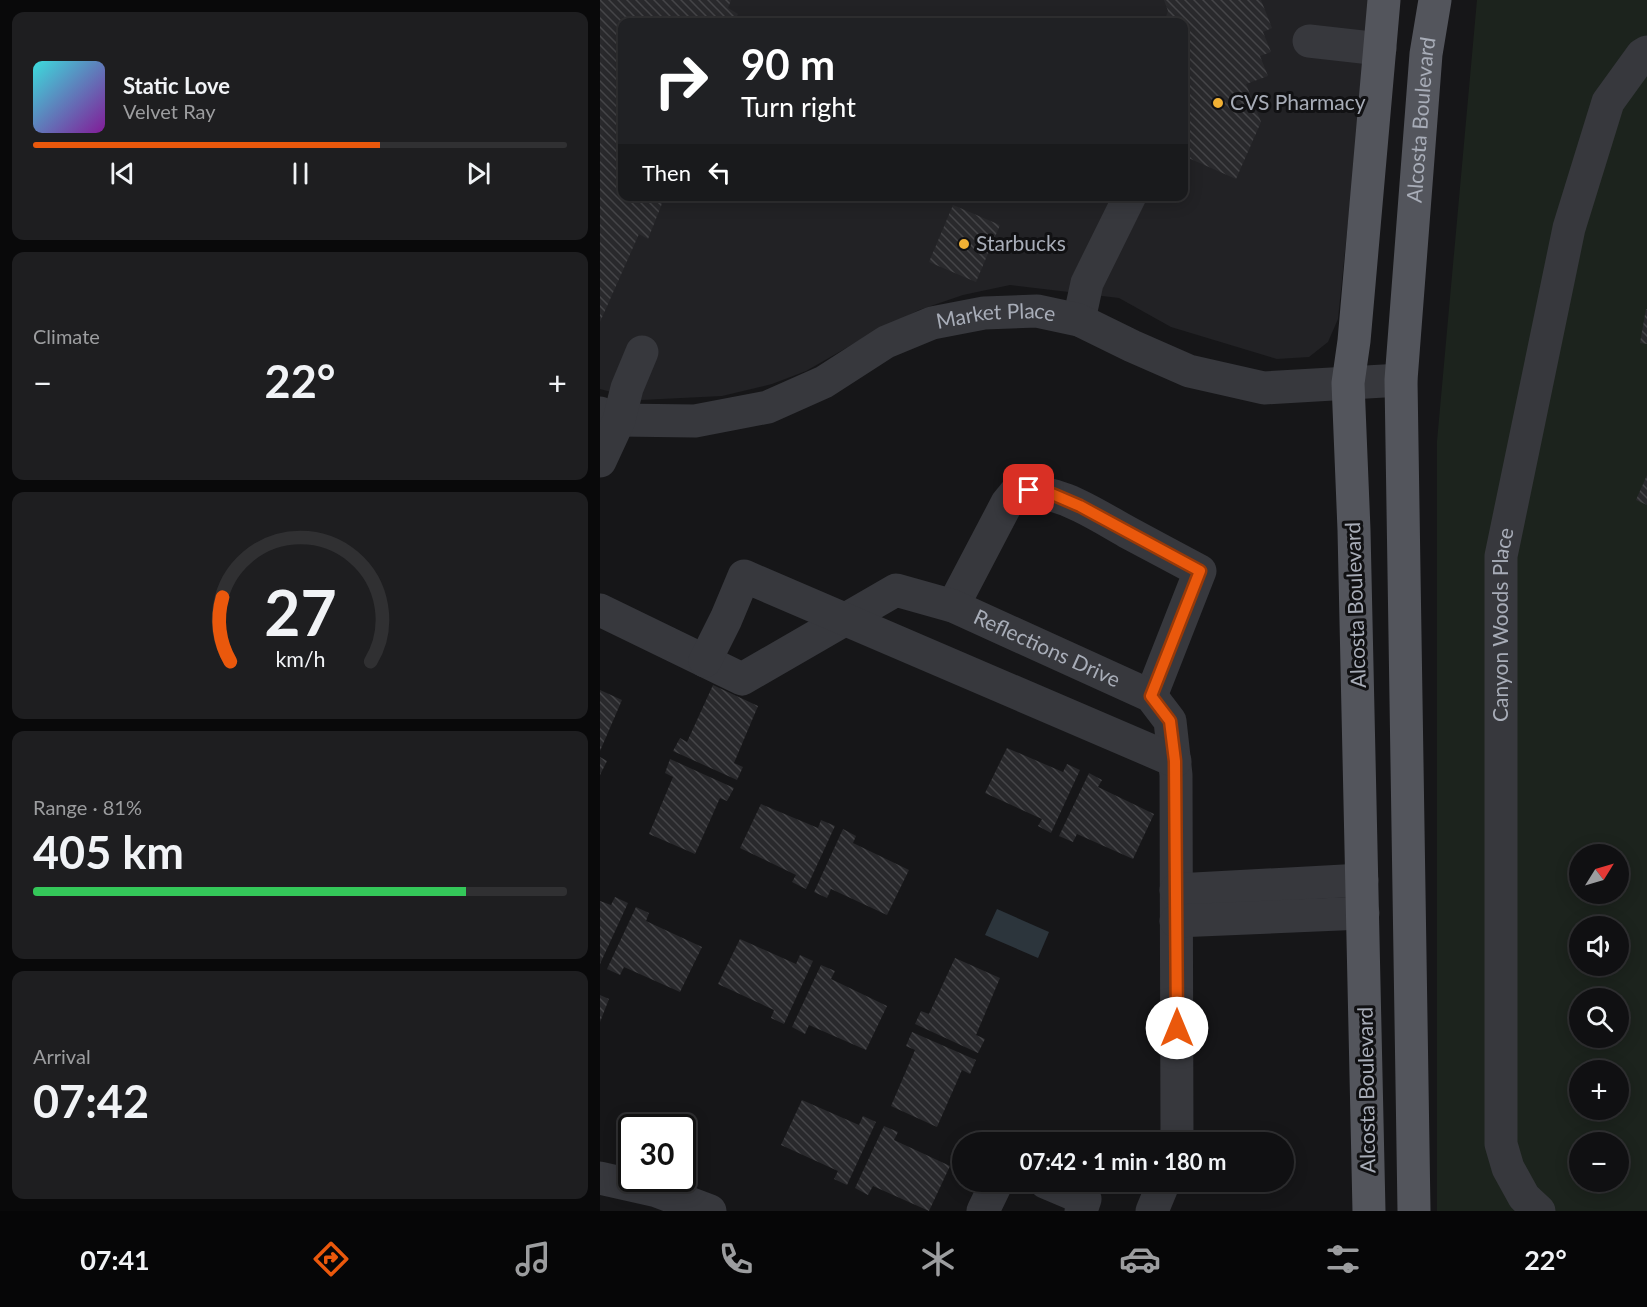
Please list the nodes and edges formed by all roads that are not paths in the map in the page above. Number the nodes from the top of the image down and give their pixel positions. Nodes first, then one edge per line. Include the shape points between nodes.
1 (1384, 0) edge
2 (1435, 0) edge
3 (1309, 41) dead end
4 (1380, 49) junction
5 (1647, 52) edge
6 (1128, 201) edge
7 (1079, 320) junction
8 (642, 352) dead end
9 (1401, 380) junction
10 (1348, 383) junction
11 (609, 416) edge
12 (600, 461) edge
13 (953, 606) junction
14 (600, 610) edge
15 (843, 620) junction
16 (705, 661) junction
17 (1151, 696) junction
18 (1175, 761) junction
19 (1362, 880) junction
20 (1176, 905) junction
21 (1363, 913) junction
22 (1177, 1132) edge
23 (600, 1178) edge
24 (992, 1192) edge
25 (1069, 1192) edge
26 (1160, 1192) edge
27 (710, 1211) edge
28 (983, 1211) edge
29 (1081, 1211) edge
30 (1152, 1211) edge
31 (1369, 1211) edge
32 (1414, 1211) edge
33 (1539, 1211) edge

1 - 4 main road, Alcosta Boulevard
2 - 9 main road, Alcosta Boulevard via 1426,54
3 - 4 street
4 - 10 main road, Alcosta Boulevard
5 - 33 street, Canyon Woods Place via 1608,102 1569,228 1501,556 1501,1144 1508,1168 1524,1197
6 - 7 street via 1087,283
7 - 10 street, Market Place via 1189,371 1264,388
7 - 11 street, Market Place via 1026,312 984,313 932,323 886,342 824,382 768,406 695,421
8 - 11 street via 627,388
9 - 10 street, Market Place
9 - 32 main road, Alcosta Boulevard
10 - 19 main road, Alcosta Boulevard
11 - 12 street
13 - 15 street, Reflections Drive via 896,590
13 - 17 street, Reflections Drive
13 - 17 street via 1016,492 1052,494 1080,506 1200,571
14 - 16 street, Reflections Drive
15 - 16 street, Reflections Drive via 742,679
15 - 16 street via 744,576
15 - 18 street
17 - 18 street, Reflections Drive via 1170,721
18 - 20 street, Reflections Drive
19 - 20 street
19 - 21 main road, Alcosta Boulevard
20 - 21 street
20 - 22 street, Reflections Drive
21 - 31 main road, Alcosta Boulevard
23 - 27 street via 657,1191
24 - 28 street
25 - 29 street via 1085,1199
26 - 30 street

